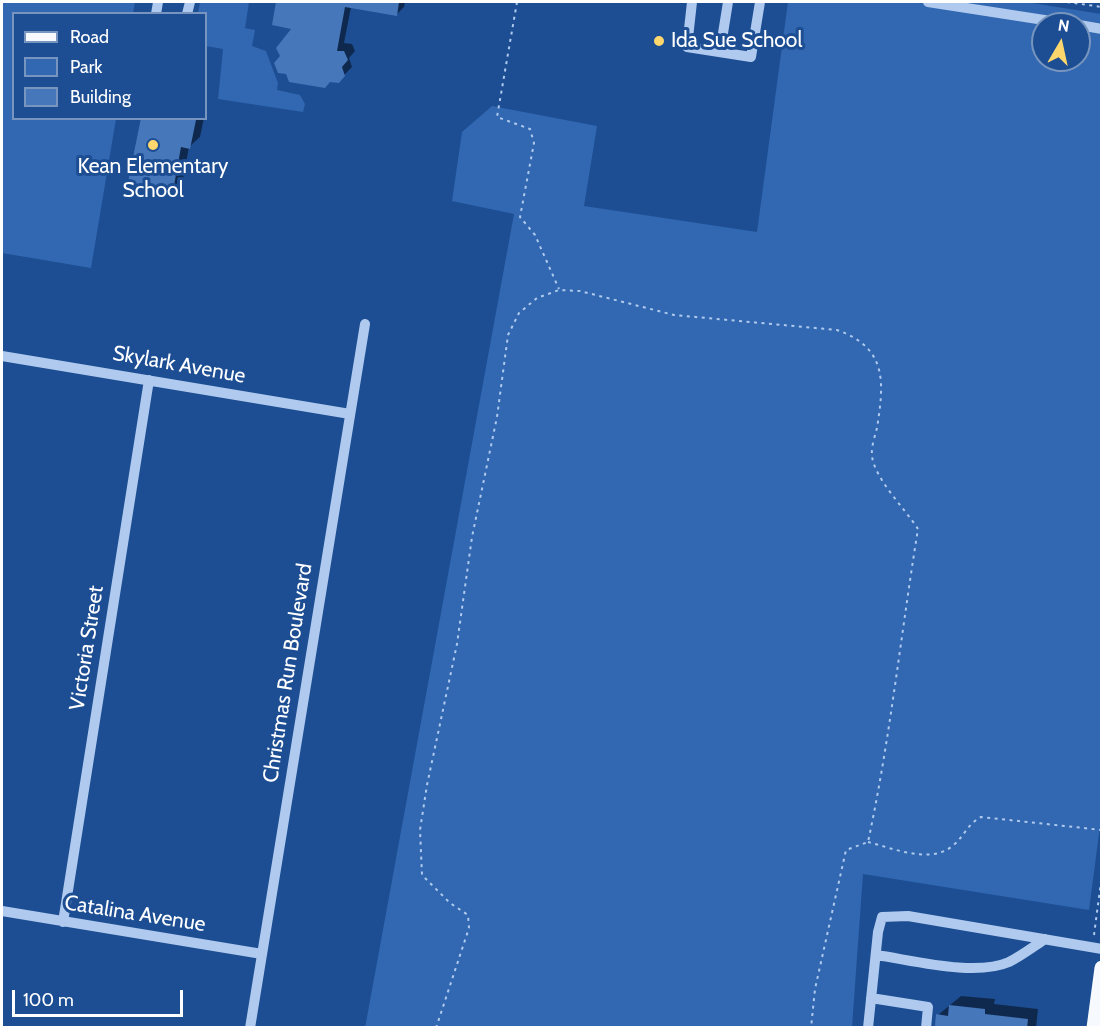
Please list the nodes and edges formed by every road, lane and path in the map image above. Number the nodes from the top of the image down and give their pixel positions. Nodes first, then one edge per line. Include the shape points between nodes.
1 (517, 2) edge
2 (692, 2) edge
3 (728, 2) edge
4 (760, 2) edge
5 (928, 2) edge
6 (1067, 2) edge
7 (1101, 6) edge
8 (1031, 18) edge
9 (720, 52) junction
10 (559, 290) junction
11 (365, 324) dead end
12 (2, 356) edge
13 (149, 380) junction
14 (350, 414) junction
15 (1101, 830) edge
16 (868, 842) junction
17 (2, 911) edge
18 (63, 922) junction
19 (1045, 939) junction
20 (1101, 949) edge
21 (262, 954) junction
22 (876, 955) junction
23 (1101, 968) edge
24 (871, 998) junction
25 (869, 1027) edge
26 (250, 1028) edge
27 (436, 1028) edge
28 (811, 1028) edge
29 (926, 1028) edge
30 (1094, 1028) edge

1 - 10 path via 497,117 530,129 534,143 520,217 536,235
2 - 9 street via 687,47
3 - 9 street
4 - 9 street via 751,57
5 - 8 street
6 - 7 path
10 - 16 path via 580,291 674,315 837,330 850,334 871,353 880,368 883,384 872,455 878,473 918,529 878,806
10 - 27 path via 537,298 519,313 508,335 457,644 427,785 420,830 422,875 468,915 469,928
11 - 14 street, Christmas Run Boulevard
12 - 13 street, Skylark Avenue
13 - 14 street, Skylark Avenue
13 - 18 street, Victoria Street
14 - 21 street, Christmas Run Boulevard
15 - 16 path via 981,817 952,847 938,854 921,855
16 - 28 path via 846,850 815,990
17 - 18 street, Catalina Avenue
18 - 21 street, Catalina Avenue
19 - 20 street
19 - 22 street via 1008,962 989,967 957,967
19 - 22 street via 908,916 882,917
21 - 26 street, Christmas Run Boulevard
22 - 24 street
23 - 30 main road
24 - 25 street
24 - 29 street via 928,1007

